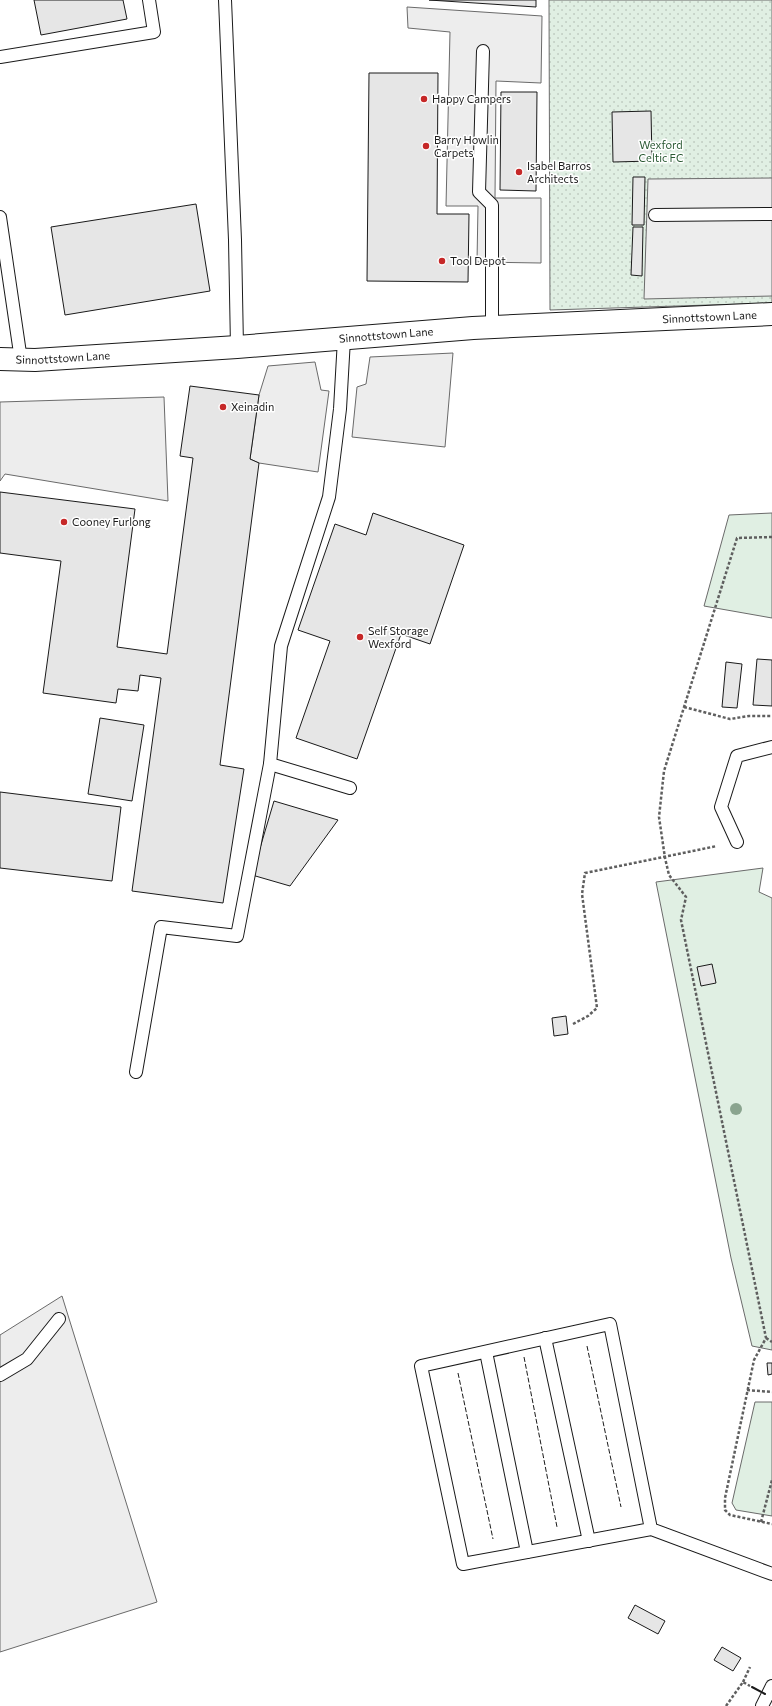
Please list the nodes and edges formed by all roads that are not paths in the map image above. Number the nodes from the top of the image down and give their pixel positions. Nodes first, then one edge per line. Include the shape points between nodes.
1 (149, 0) edge
2 (225, 0) edge
3 (483, 51) dead end
4 (0, 57) edge
5 (655, 214) dead end
6 (772, 214) edge
7 (0, 217) edge
8 (772, 314) edge
9 (492, 327) junction
10 (344, 339) junction
11 (237, 347) junction
12 (0, 359) edge
13 (21, 360) junction
14 (772, 747) edge
15 (270, 764) junction
16 (350, 788) dead end
17 (737, 842) road end
18 (136, 1072) dead end
19 (59, 1319) dead end
20 (545, 1338) junction
21 (486, 1352) junction
22 (0, 1375) edge
23 (651, 1529) junction
24 (589, 1541) junction
25 (526, 1552) junction
26 (772, 1574) edge
27 (772, 1686) edge
28 (762, 1706) edge

1 - 4 lane via 154,32
2 - 11 lane
3 - 9 lane via 480,192 492,205
5 - 6 lane
7 - 13 lane
8 - 9 street, Sinnottstown Lane
9 - 10 street, Sinnottstown Lane
10 - 11 street, Sinnottstown Lane
10 - 15 lane via 340,409 329,497 281,646
11 - 13 street, Sinnottstown Lane
12 - 13 street, Sinnottstown Lane
14 - 17 lane via 737,756 721,807
15 - 16 lane
15 - 18 lane via 237,936 161,927
19 - 22 lane via 27,1359
20 - 21 lane
20 - 23 lane via 610,1324
20 - 24 lane
21 - 25 lane
21 - 25 lane via 421,1366 463,1564
23 - 24 lane
23 - 26 lane
24 - 25 lane
27 - 28 lane

